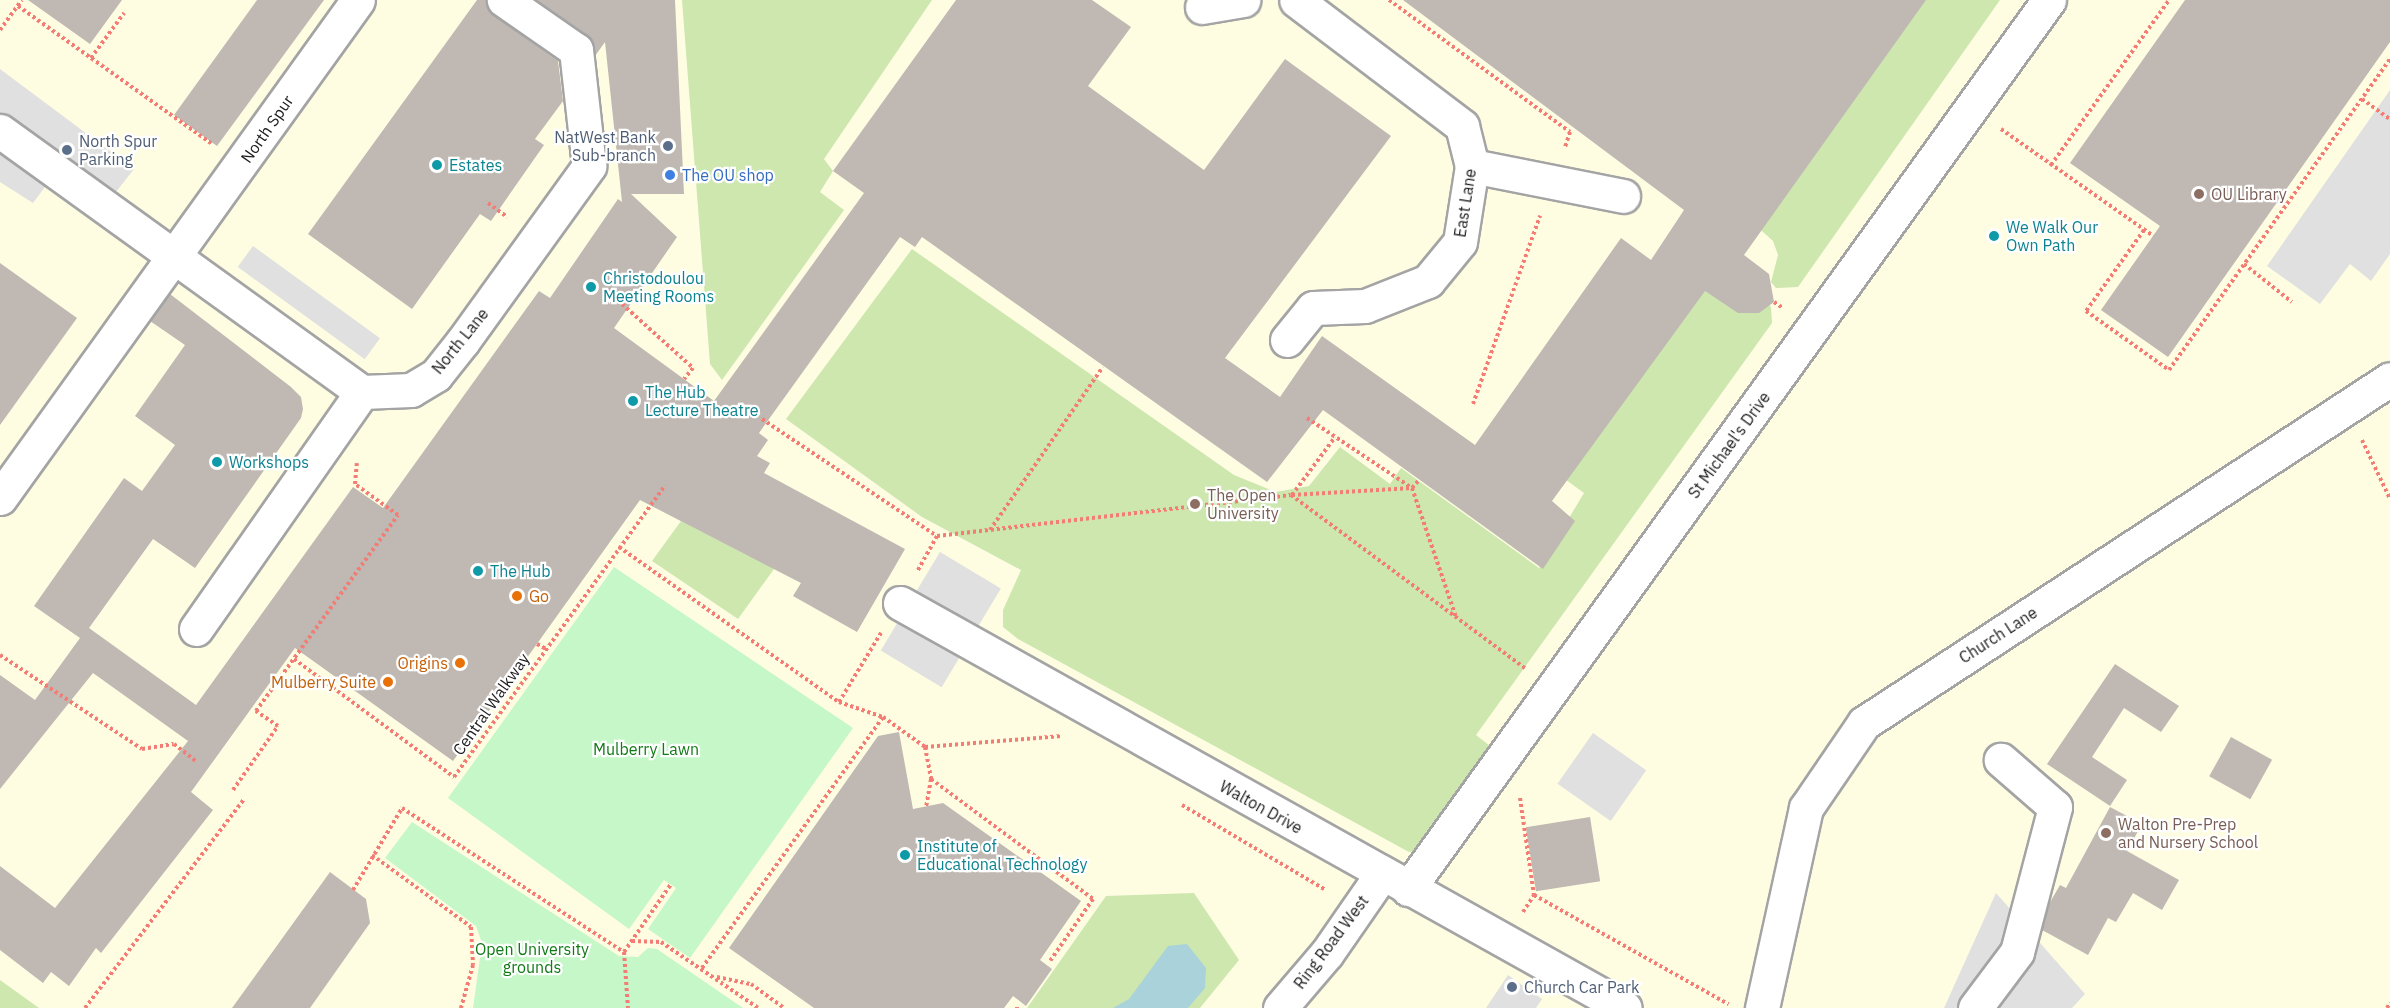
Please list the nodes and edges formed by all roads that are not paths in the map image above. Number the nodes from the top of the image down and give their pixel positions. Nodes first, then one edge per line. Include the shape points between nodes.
1 (358, 0) edge
2 (504, 0) edge
3 (1243, 0) edge
4 (1296, 0) edge
5 (2049, 0) edge
6 (1202, 7) dead end
7 (0, 130) edge
8 (1472, 166) junction
9 (1623, 196) dead end
10 (176, 257) junction
11 (1287, 340) dead end
12 (2390, 379) edge
13 (362, 392) junction
14 (0, 498) edge
15 (900, 603) road end
16 (196, 629) dead end
17 (2001, 760) dead end
18 (1395, 882) junction
19 (1280, 1008) edge
20 (1625, 1008) edge
21 (1762, 1008) edge
22 (1975, 1008) edge

1 - 10 lane, North Spur
2 - 13 lane, North Lane via 576,50 588,166 436,375 411,390
3 - 6 lane
4 - 8 lane, East Lane via 1462,126
5 - 18 lane, St Michael's Drive via 1501,761
7 - 10 lane
8 - 9 lane
8 - 11 lane, East Lane via 1460,242 1428,281 1365,306 1313,308
10 - 13 lane
10 - 14 lane, North Spur
12 - 21 lane, Church Lane via 1864,723 1806,808
13 - 16 lane
15 - 18 lane, Walton Drive
17 - 22 lane via 2055,807 2017,952
18 - 19 lane, Ring Road West via 1357,909
18 - 20 lane, Walton Drive

